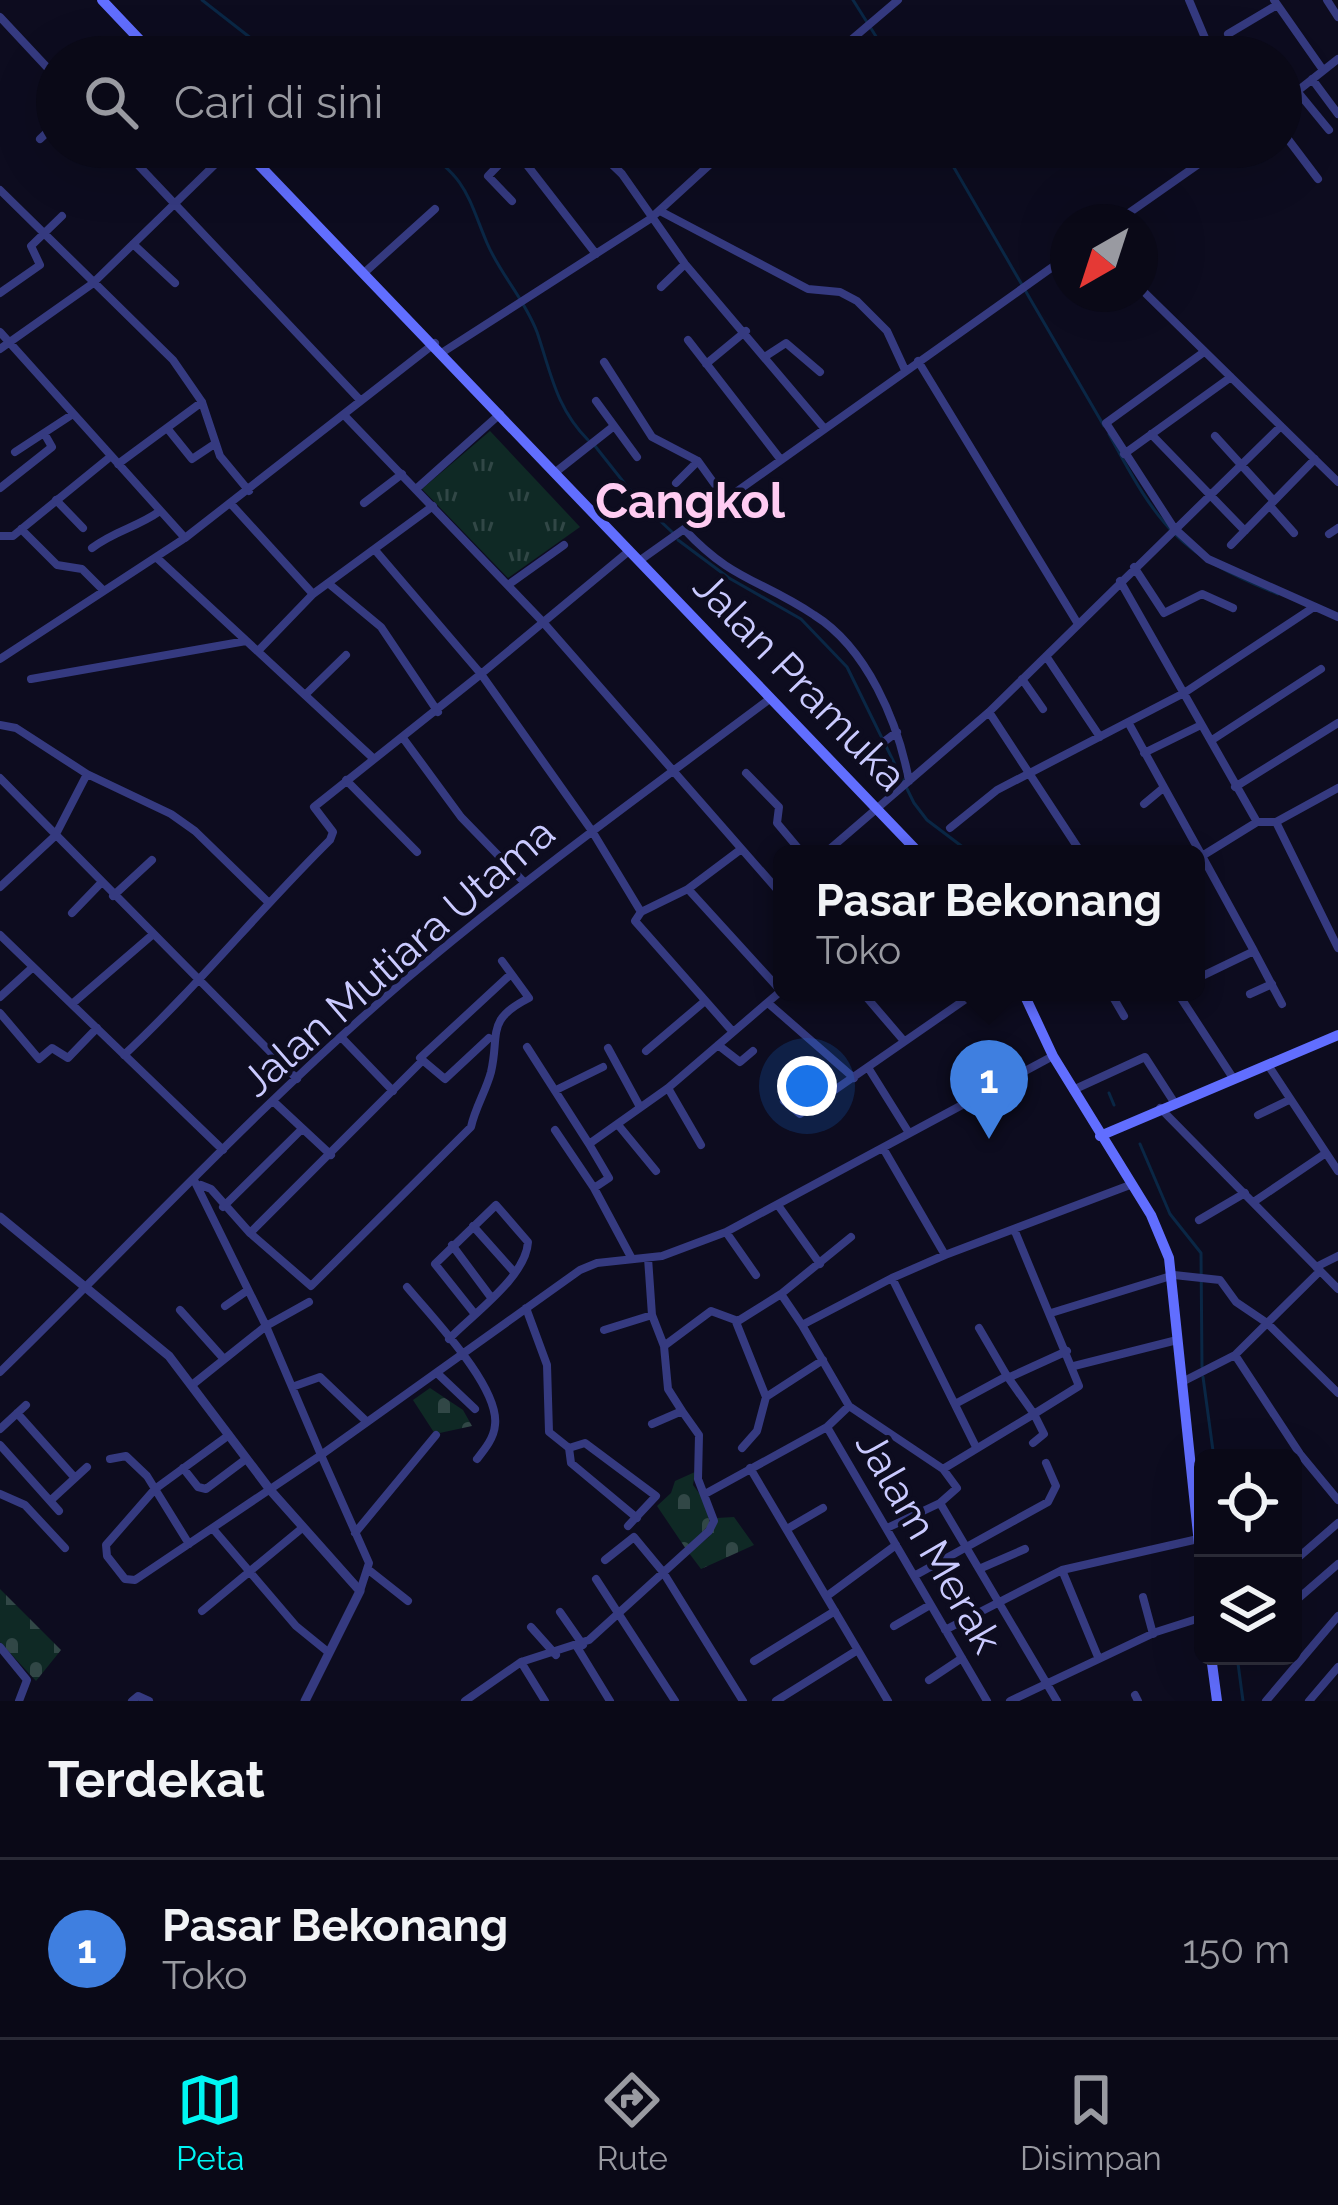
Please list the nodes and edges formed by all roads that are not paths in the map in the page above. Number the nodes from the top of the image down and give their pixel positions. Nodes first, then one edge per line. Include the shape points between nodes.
1 (102, 0) edge
2 (898, 0) edge
3 (1189, 0) edge
4 (1327, 0) edge
5 (1275, 2) edge
6 (0, 17) edge
7 (1338, 17) edge
8 (1228, 34) dead end
9 (136, 36) edge
10 (855, 36) edge
11 (1204, 36) edge
12 (1299, 36) edge
13 (1302, 40) edge
14 (36, 56) edge
15 (1338, 59) edge
16 (1323, 70) junction
17 (1312, 79) junction
18 (1302, 87) edge
19 (1302, 97) edge
20 (1338, 114) edge
21 (1329, 130) dead end
22 (1302, 158) edge
23 (140, 168) edge
24 (214, 168) edge
25 (258, 168) edge
26 (495, 168) edge
27 (529, 168) edge
28 (616, 168) edge
29 (706, 168) edge
30 (1190, 168) edge
31 (1318, 179) dead end
32 (0, 190) edge
33 (512, 201) dead end
34 (1141, 204) edge
35 (173, 206) junction
36 (435, 209) dead end
37 (659, 210) junction
38 (650, 219) junction
39 (53, 225) junction
40 (133, 244) junction
41 (596, 254) junction
42 (686, 264) junction
43 (1050, 269) edge
44 (364, 273) junction
45 (175, 283) dead end
46 (92, 284) junction
47 (661, 287) dead end
48 (0, 293) edge
49 (1158, 306) edge
50 (746, 331) junction
51 (0, 332) edge
52 (688, 340) dead end
53 (4, 346) edge
54 (439, 347) junction
55 (1204, 352) junction
56 (766, 356) junction
57 (918, 361) junction
58 (604, 362) dead end
59 (706, 364) junction
60 (905, 370) junction
61 (820, 372) dead end
62 (1231, 377) junction
63 (360, 400) junction
64 (596, 401) dead end
65 (202, 402) junction
66 (501, 413) junction
67 (73, 414) junction
68 (344, 415) junction
69 (614, 426) junction
70 (1281, 426) junction
71 (167, 428) junction
72 (824, 428) junction
73 (44, 433) junction
74 (1151, 434) junction
75 (1215, 436) dead end
76 (213, 445) junction
77 (14, 452) dead end
78 (1124, 454) junction
79 (638, 458) dead end
80 (114, 460) junction
81 (781, 460) junction
82 (1316, 460) junction
83 (698, 461) junction
84 (1243, 462) junction
85 (557, 471) junction
86 (402, 474) junction
87 (1338, 482) edge
88 (676, 483) dead end
89 (0, 488) edge
90 (416, 489) junction
91 (249, 491) junction
92 (1208, 495) junction
93 (56, 500) junction
94 (726, 500) junction
95 (364, 503) dead end
96 (232, 504) junction
97 (1272, 504) junction
98 (433, 506) junction
99 (160, 511) junction
100 (83, 528) dead end
101 (21, 529) junction
102 (1245, 531) junction
103 (1170, 532) junction
104 (1294, 533) dead end
105 (677, 534) junction
106 (0, 536) edge
107 (185, 538) junction
108 (564, 545) dead end
109 (1231, 545) dead end
110 (92, 548) dead end
111 (376, 550) junction
112 (629, 551) junction
113 (158, 558) junction
114 (639, 561) junction
115 (1134, 567) junction
116 (1120, 581) junction
117 (328, 583) junction
118 (508, 585) junction
119 (103, 590) junction
120 (314, 594) junction
121 (1316, 607) junction
122 (1233, 608) dead end
123 (1338, 616) edge
124 (542, 621) junction
125 (1078, 624) junction
126 (247, 640) junction
127 (259, 650) junction
128 (346, 656) dead end
129 (1046, 656) junction
130 (0, 659) edge
131 (1321, 669) dead end
132 (481, 674) junction
133 (32, 679) dead end
134 (1022, 679) junction
135 (1184, 693) junction
136 (306, 694) junction
137 (771, 698) junction
138 (1043, 710) dead end
139 (438, 712) junction
140 (989, 712) junction
141 (1128, 722) junction
142 (1338, 723) edge
143 (0, 725) edge
144 (1202, 725) junction
145 (897, 732) junction
146 (1100, 737) junction
147 (404, 738) junction
148 (1212, 740) junction
149 (877, 747) dead end
150 (1144, 753) junction
151 (374, 758) junction
152 (672, 772) junction
153 (746, 773) dead end
154 (1032, 773) junction
155 (87, 774) junction
156 (0, 778) edge
157 (346, 780) junction
158 (905, 784) junction
159 (1234, 787) junction
160 (1338, 788) edge
161 (1162, 789) junction
162 (1144, 804) dead end
163 (877, 809) junction
164 (1257, 822) junction
165 (1276, 822) junction
166 (950, 828) dead end
167 (592, 831) junction
168 (55, 836) junction
169 (795, 845) edge
170 (835, 845) edge
171 (911, 845) edge
172 (1076, 845) edge
173 (1192, 845) edge
174 (740, 850) junction
175 (417, 852) dead end
176 (1205, 854) edge
177 (152, 860) dead end
178 (1205, 868) edge
179 (524, 882) junction
180 (773, 883) edge
181 (100, 884) junction
182 (0, 887) edge
183 (688, 889) junction
184 (113, 896) junction
185 (268, 902) junction
186 (641, 912) junction
187 (72, 913) dead end
188 (0, 935) edge
189 (151, 935) junction
190 (1338, 948) edge
191 (1254, 951) junction
192 (502, 961) dead end
193 (33, 967) junction
194 (512, 974) junction
195 (1205, 975) edge
196 (773, 981) edge
197 (200, 982) junction
198 (1272, 984) junction
199 (1250, 994) dead end
200 (0, 997) edge
201 (773, 999) edge
202 (705, 1001) junction
203 (870, 1001) edge
204 (963, 1001) edge
205 (1027, 1001) edge
206 (1115, 1001) edge
207 (1183, 1001) edge
208 (768, 1003) junction
209 (72, 1004) junction
210 (1282, 1004) dead end
211 (0, 1013) edge
212 (1124, 1016) dead end
213 (97, 1028) junction
214 (733, 1032) junction
215 (1338, 1036) edge
216 (340, 1037) junction
217 (490, 1037) junction
218 (904, 1041) junction
219 (718, 1045) junction
220 (526, 1048) dead end
221 (608, 1048) dead end
222 (753, 1051) dead end
223 (646, 1052) dead end
224 (124, 1055) junction
225 (1053, 1057) junction
226 (422, 1061) junction
227 (1267, 1064) junction
228 (603, 1067) dead end
229 (869, 1069) junction
230 (854, 1078) junction
231 (1233, 1078) junction
232 (297, 1079) junction
233 (668, 1088) junction
234 (556, 1090) junction
235 (1073, 1090) junction
236 (393, 1091) junction
237 (1290, 1099) junction
238 (273, 1101) junction
239 (784, 1101) dead end
240 (1174, 1102) junction
241 (640, 1107) junction
242 (1160, 1108) junction
243 (1258, 1115) dead end
244 (619, 1126) junction
245 (302, 1129) junction
246 (555, 1130) dead end
247 (909, 1133) junction
248 (1100, 1136) junction
249 (590, 1144) junction
250 (701, 1145) dead end
251 (883, 1148) junction
252 (223, 1150) junction
253 (1325, 1153) junction
254 (331, 1155) junction
255 (656, 1171) dead end
256 (1338, 1172) edge
257 (197, 1182) junction
258 (1130, 1185) junction
259 (594, 1188) junction
260 (1244, 1193) junction
261 (1255, 1202) junction
262 (223, 1207) junction
263 (779, 1208) junction
264 (0, 1217) edge
265 (1199, 1220) dead end
266 (473, 1226) junction
267 (1015, 1229) junction
268 (726, 1232) junction
269 (250, 1234) junction
270 (851, 1237) dead end
271 (452, 1245) junction
272 (945, 1255) junction
273 (1338, 1256) edge
274 (649, 1258) junction
275 (632, 1259) junction
276 (820, 1264) junction
277 (1318, 1269) junction
278 (514, 1272) junction
279 (756, 1275) dead end
280 (1174, 1275) junction
281 (892, 1278) junction
282 (86, 1287) junction
283 (407, 1287) dead end
284 (1338, 1289) edge
285 (248, 1290) junction
286 (781, 1294) junction
287 (490, 1296) junction
288 (309, 1302) dead end
289 (226, 1306) dead end
290 (526, 1308) junction
291 (180, 1310) dead end
292 (474, 1313) junction
293 (1051, 1313) junction
294 (652, 1315) junction
295 (736, 1322) junction
296 (1268, 1323) junction
297 (802, 1325) junction
298 (266, 1326) junction
299 (979, 1328) dead end
300 (604, 1330) dead end
301 (449, 1339) junction
302 (1178, 1340) junction
303 (664, 1346) junction
304 (1067, 1351) junction
305 (461, 1353) junction
306 (1235, 1355) junction
307 (223, 1358) junction
308 (823, 1360) junction
309 (1074, 1366) junction
310 (0, 1372) edge
311 (437, 1372) junction
312 (1008, 1377) junction
313 (1182, 1382) junction
314 (192, 1385) junction
315 (292, 1387) junction
316 (1338, 1393) edge
317 (766, 1396) junction
318 (956, 1403) junction
319 (26, 1405) dead end
320 (849, 1406) junction
321 (475, 1409) dead end
322 (682, 1411) junction
323 (17, 1413) junction
324 (1034, 1414) junction
325 (366, 1421) junction
326 (652, 1424) dead end
327 (827, 1427) junction
328 (0, 1429) edge
329 (229, 1435) junction
330 (436, 1435) dead end
331 (1033, 1443) dead end
332 (0, 1445) edge
333 (975, 1445) junction
334 (569, 1448) junction
335 (742, 1448) dead end
336 (1292, 1449) edge
337 (321, 1455) junction
338 (477, 1459) dead end
339 (110, 1460) dead end
340 (246, 1460) junction
341 (1302, 1462) edge
342 (1046, 1463) dead end
343 (87, 1467) dead end
344 (183, 1468) junction
345 (750, 1468) junction
346 (943, 1469) junction
347 (75, 1478) junction
348 (1194, 1479) edge
349 (155, 1490) junction
350 (271, 1491) junction
351 (0, 1494) edge
352 (705, 1494) junction
353 (1338, 1500) edge
354 (50, 1501) junction
355 (940, 1503) junction
356 (823, 1508) dead end
357 (59, 1511) dead end
358 (637, 1518) junction
359 (628, 1526) dead end
360 (787, 1528) junction
361 (887, 1528) junction
362 (1336, 1528) edge
363 (302, 1529) junction
364 (214, 1530) junction
365 (355, 1533) junction
366 (1194, 1540) edge
367 (189, 1544) junction
368 (896, 1545) junction
369 (965, 1547) junction
370 (65, 1548) dead end
371 (1025, 1549) dead end
372 (1299, 1557) edge
373 (604, 1560) dead end
374 (1338, 1564) edge
375 (979, 1569) junction
376 (1062, 1570) junction
377 (370, 1571) junction
378 (663, 1572) junction
379 (250, 1573) junction
380 (914, 1576) junction
381 (596, 1579) dead end
382 (360, 1591) junction
383 (1302, 1595) edge
384 (826, 1596) junction
385 (1143, 1597) dead end
386 (407, 1601) dead end
387 (997, 1602) junction
388 (930, 1605) junction
389 (202, 1611) dead end
390 (835, 1611) junction
391 (560, 1612) dead end
392 (618, 1612) junction
393 (1338, 1616) edge
394 (1194, 1620) edge
395 (894, 1626) dead end
396 (531, 1627) dead end
397 (945, 1630) junction
398 (1153, 1634) junction
399 (580, 1646) junction
400 (856, 1651) junction
401 (1, 1652) edge
402 (328, 1652) junction
403 (556, 1655) junction
404 (1099, 1657) junction
405 (962, 1658) junction
406 (754, 1661) dead end
407 (521, 1662) junction
408 (1212, 1665) edge
409 (1338, 1667) edge
410 (929, 1679) dead end
411 (1048, 1680) junction
412 (472, 1698) edge
413 (1214, 1698) edge
414 (19, 1701) edge
415 (131, 1701) edge
416 (149, 1701) edge
417 (305, 1701) edge
418 (545, 1701) edge
419 (610, 1701) edge
420 (675, 1701) edge
421 (743, 1701) edge
422 (776, 1701) edge
423 (889, 1701) edge
424 (987, 1701) edge
425 (1010, 1701) edge
426 (1057, 1701) edge
427 (1266, 1701) edge
428 (1309, 1701) edge

1 - 9 main road
2 - 10 street
3 - 11 street
4 - 7 street
5 - 8 street
5 - 12 street
6 - 14 street
13 - 16 street
15 - 16 street
16 - 17 street
17 - 18 street
17 - 20 street
19 - 21 street
22 - 31 street
23 - 35 street
24 - 35 street
25 - 44 main road, Jalan Pramuka
26 - 33 street via 488,176
27 - 41 street
28 - 38 street
29 - 37 street
30 - 34 street
32 - 39 street
35 - 40 street
35 - 63 street
36 - 44 street
37 - 38 street
37 - 60 street via 808,290 857,301 887,331
38 - 41 street
38 - 42 street
39 - 46 street
39 - 48 street via 31,248 40,265
40 - 45 street
40 - 46 street
41 - 54 street
42 - 47 street
42 - 50 street
43 - 57 street
44 - 54 main road, Jalan Pramuka
46 - 53 street
46 - 65 street via 173,360
49 - 55 street
50 - 56 street
50 - 59 street
51 - 53 street
52 - 59 street
53 - 67 street
54 - 63 street
54 - 66 main road, Jalan Pramuka
55 - 62 street
55 - 78 street via 1106,423
56 - 61 street via 785,343
56 - 72 street
57 - 60 street
57 - 125 street
58 - 83 street via 652,436
59 - 81 street
60 - 72 street
62 - 70 street
62 - 74 street
63 - 68 street
64 - 69 street
65 - 71 street
65 - 76 street
66 - 85 main road, Jalan Pramuka
66 - 90 street
67 - 73 street
67 - 80 street
68 - 86 street
68 - 91 street
69 - 79 street
69 - 85 street
70 - 82 street
70 - 84 street
71 - 76 street via 192,459
71 - 80 street
72 - 81 street
73 - 77 street
73 - 89 street via 52,447
74 - 78 street
74 - 92 street
75 - 84 street
76 - 91 street
78 - 103 street
80 - 93 street
80 - 99 street
81 - 94 street
82 - 87 street
82 - 97 street
83 - 88 street
83 - 94 street
84 - 92 street
84 - 97 street
85 - 112 main road, Jalan Pramuka
86 - 90 street
86 - 95 street
90 - 98 street
91 - 96 street
92 - 102 street
92 - 103 street
93 - 100 street
93 - 101 street
94 - 105 street
96 - 107 street
96 - 120 street
97 - 102 street
97 - 104 street
98 - 111 street
98 - 118 street
99 - 107 street
99 - 110 street
101 - 106 street via 7,540
101 - 119 street via 57,566 82,569
102 - 109 street
103 - 115 street
103 - 121 street via 1215,563
105 - 114 street
105 - 145 street via 838,633
107 - 113 street
108 - 118 street
111 - 117 street
111 - 132 street
112 - 114 main road, Jalan Pramuka
112 - 124 street
113 - 119 street
113 - 126 street
114 - 137 main road, Jalan Pramuka
115 - 116 street
115 - 122 street via 1164,613 1205,594
116 - 125 street
116 - 135 street
117 - 120 street
117 - 139 street via 381,627
118 - 124 street
119 - 130 street
120 - 127 street
121 - 123 street
121 - 135 street
124 - 132 street
124 - 152 street
125 - 129 street
126 - 127 street
126 - 133 street
127 - 136 street
128 - 136 street
129 - 134 street
129 - 146 street
131 - 148 street
132 - 139 street
132 - 167 street
134 - 138 street
134 - 140 street
135 - 141 street
135 - 144 street
136 - 151 street
137 - 152 street, Jalan Mutiara Utama
137 - 163 main road, Jalan Pramuka
139 - 147 street
140 - 154 street
140 - 158 street
141 - 146 street
141 - 150 street
142 - 159 street
143 - 155 street
144 - 148 street
144 - 150 street
145 - 149 street
145 - 158 street
146 - 154 street
147 - 151 street
147 - 179 street via 461,818
148 - 159 street
150 - 161 street
151 - 157 street
152 - 167 street, Jalan Mutiara Utama
152 - 174 street
153 - 169 street via 779,807 777,823
154 - 166 street
154 - 172 street
155 - 168 street
155 - 185 street via 195,831
156 - 168 street
157 - 175 street
157 - 185 street via 313,809 330,840
158 - 163 street
159 - 164 street
160 - 165 street
161 - 162 street
161 - 173 street
163 - 170 street
163 - 171 main road, Jalan Pramuka
164 - 165 street
164 - 176 street
165 - 190 street
167 - 179 street, Jalan Mutiara Utama
167 - 186 street
168 - 181 street
168 - 182 street
174 - 180 street
174 - 183 street
177 - 184 street
178 - 191 street
179 - 216 street, Jalan Mutiara Utama
181 - 184 street
181 - 187 street
183 - 186 street
183 - 196 street
184 - 189 street
185 - 197 street
186 - 202 street via 638,928
188 - 193 street
189 - 197 street
189 - 209 street
191 - 195 street
191 - 198 street
192 - 194 street
193 - 200 street
193 - 209 street
194 - 217 street via 529,998 505,1013
194 - 226 street
197 - 224 street
197 - 232 street
198 - 199 street
198 - 210 street
201 - 208 street
202 - 214 street
202 - 223 street
203 - 218 street
204 - 218 street
205 - 225 main road
206 - 212 street
207 - 231 street
208 - 214 street
208 - 230 street
209 - 213 street
211 - 213 street via 39,1059 52,1048 68,1058
213 - 224 street
214 - 219 street
215 - 227 main road
216 - 232 street, Jalan Mutiara Utama
216 - 236 street
217 - 226 street via 445,1079
217 - 269 street via 491,1073 471,1127 311,1286
218 - 229 street
219 - 222 street via 740,1062
219 - 233 street
220 - 234 street
221 - 241 street
224 - 252 street
225 - 235 main road
225 - 247 street
226 - 236 street
227 - 231 main road
227 - 237 street
228 - 234 street
229 - 230 street
229 - 247 street
230 - 239 street via 800,1114
231 - 240 main road
232 - 238 street, Jalan Mutiara Utama
233 - 241 street
233 - 250 street
234 - 249 street
235 - 240 street via 1145,1057
235 - 248 main road
236 - 254 street
237 - 243 street
237 - 253 street
238 - 245 street
238 - 252 street, Jalan Mutiara Utama
240 - 242 main road
241 - 244 street
242 - 248 main road
242 - 260 street
244 - 249 street
244 - 255 street
245 - 254 street
245 - 262 street
246 - 259 street
247 - 251 street
248 - 258 main road
249 - 259 street via 609,1178
251 - 263 street
251 - 272 street
252 - 257 street, Jalan Mutiara Utama
253 - 256 street
253 - 261 street
254 - 269 street
257 - 262 street
257 - 282 street, Jalan Mutiara Utama
257 - 285 street
258 - 267 street
258 - 280 main road via 1151,1214
259 - 275 street
260 - 261 street
260 - 265 street
261 - 277 street
262 - 269 street
263 - 268 street
263 - 276 street
264 - 282 street
266 - 271 street
266 - 278 street
266 - 278 street via 499,1207 528,1242
267 - 272 street
267 - 293 street
268 - 274 street
268 - 279 street
270 - 276 street
271 - 287 street
271 - 292 street via 437,1270
272 - 281 street
273 - 277 street
274 - 275 street
274 - 294 street
275 - 290 street via 580,1270
276 - 286 street
277 - 284 street
277 - 296 street
278 - 287 street
280 - 293 street
280 - 296 street via 1220,1280
280 - 302 main road
281 - 297 street
281 - 318 street
282 - 310 street, Jalan Mutiara Utama
282 - 314 street
283 - 301 street
285 - 289 street
285 - 298 street
286 - 295 street
286 - 297 street
287 - 292 street
288 - 298 street
290 - 305 street
290 - 334 street via 547,1365 545,1421
291 - 307 street
292 - 301 street
293 - 304 street
294 - 300 street
294 - 303 street
295 - 303 street via 711,1311
295 - 317 street
296 - 306 street
296 - 316 street
297 - 308 street
298 - 307 street
298 - 315 street
299 - 312 street
301 - 305 street
302 - 309 street
302 - 313 main road
303 - 322 street via 668,1389
304 - 309 street
304 - 312 street
305 - 311 street
305 - 338 street via 494,1409 491,1438
306 - 313 street
306 - 336 street
307 - 314 street
308 - 317 street
308 - 320 street
309 - 324 street via 1078,1388
311 - 321 street
311 - 325 street
312 - 318 street
312 - 324 street
313 - 348 main road
314 - 329 street
315 - 325 street via 320,1377
315 - 337 street
317 - 335 street via 757,1431
318 - 333 street
319 - 323 street
320 - 327 street
320 - 346 street
322 - 326 street
322 - 352 street via 699,1435
323 - 328 street
323 - 347 street
324 - 331 street via 1044,1434
324 - 333 street
325 - 337 street
327 - 345 street, Jalam Merak
327 - 361 street, Jalam Merak
329 - 340 street
329 - 344 street
330 - 365 street
332 - 354 street
333 - 346 street
334 - 358 street via 572,1463
334 - 358 street via 585,1443 656,1496
337 - 350 street
337 - 365 street
339 - 349 street via 126,1456
340 - 344 street via 206,1489
340 - 350 street
341 - 353 street
342 - 369 street via 1052,1498
343 - 347 street
344 - 349 street
345 - 352 street, Jalam Merak
345 - 360 street
346 - 355 street via 957,1488
347 - 354 street
349 - 367 street
349 - 367 street via 106,1545 106,1556 129,1581
350 - 363 street
350 - 364 street
351 - 370 street via 25,1505
352 - 378 street via 714,1520 709,1532
354 - 357 street
355 - 361 street
355 - 369 street
356 - 360 street
358 - 359 street
360 - 384 street
361 - 368 street, Jalam Merak
362 - 372 street
363 - 379 street
363 - 382 street
364 - 367 street
364 - 379 street
365 - 377 street
366 - 376 street
368 - 380 street, Jalam Merak
368 - 384 street
369 - 375 street
369 - 380 street
371 - 375 street
373 - 378 street via 632,1536
374 - 383 street
375 - 387 street
376 - 387 street
376 - 404 street
377 - 382 street
377 - 386 street
378 - 392 street
378 - 421 street
379 - 389 street
379 - 402 street
380 - 388 street, Jalam Merak
381 - 392 street
382 - 402 street
384 - 390 street
385 - 398 street
387 - 397 street
387 - 411 street
388 - 395 street
388 - 397 street, Jalam Merak
390 - 400 street
390 - 406 street
391 - 399 street
392 - 399 street
392 - 420 street
393 - 427 street
394 - 398 street
396 - 403 street
397 - 405 street, Jalam Merak
398 - 404 street
399 - 403 street
399 - 419 street
400 - 422 street
400 - 423 street
401 - 414 street via 28,1680
402 - 417 street
403 - 407 street
404 - 411 street
405 - 410 street
405 - 424 street, Jalam Merak
407 - 412 street
407 - 418 street
408 - 413 main road
409 - 428 street
411 - 425 street
411 - 426 street
415 - 416 street

